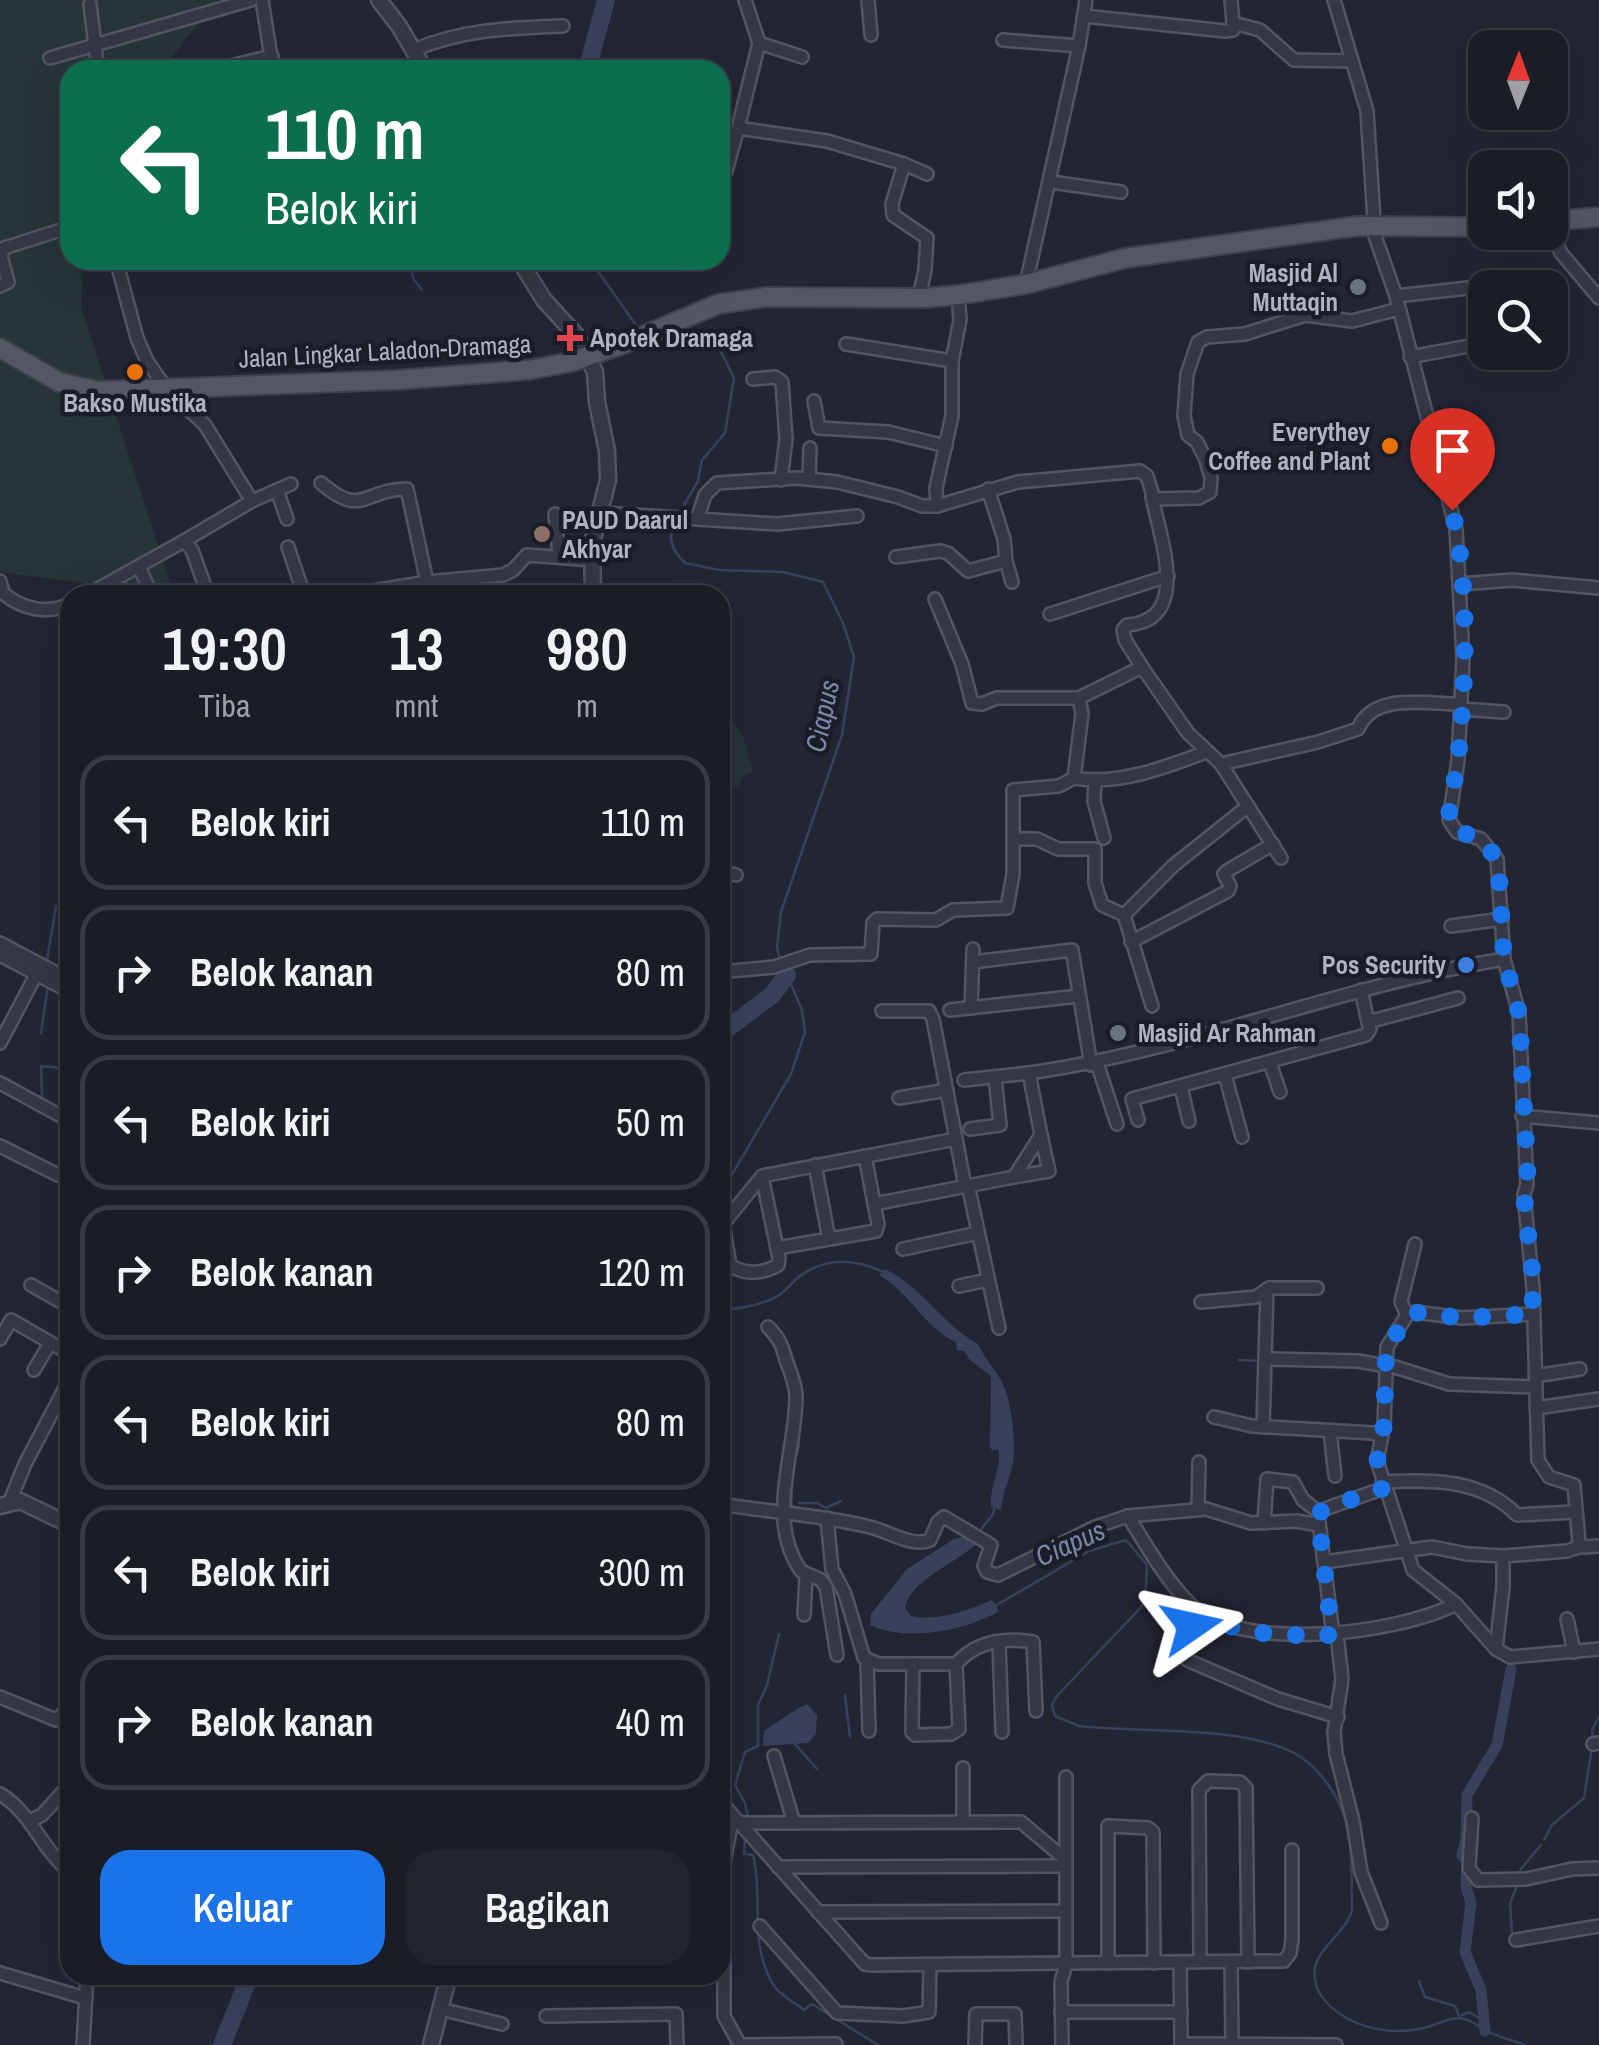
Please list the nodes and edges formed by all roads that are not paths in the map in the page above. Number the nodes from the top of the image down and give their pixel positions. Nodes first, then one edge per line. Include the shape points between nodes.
1 (252, 0) edge
2 (262, 0) edge
3 (379, 0) edge
4 (745, 0) edge
5 (868, 0) edge
6 (1086, 0) edge
7 (1232, 0) edge
8 (1334, 0) edge
9 (90, 4) dead end
10 (1084, 16) junction
11 (1236, 25) junction
12 (564, 26) dead end
13 (871, 35) dead end
14 (1003, 40) dead end
15 (759, 43) junction
16 (98, 46) junction
17 (1079, 46) junction
18 (414, 50) junction
19 (272, 56) junction
20 (802, 57) dead end
21 (50, 58) dead end
22 (98, 60) edge
23 (255, 60) edge
24 (272, 60) edge
25 (420, 60) edge
26 (1352, 60) junction
27 (738, 128) junction
28 (730, 157) edge
29 (904, 164) junction
30 (927, 174) dead end
31 (1051, 182) junction
32 (1121, 192) dead end
33 (1599, 217) edge
34 (1568, 222) edge
35 (1373, 224) junction
36 (1468, 227) edge
37 (60, 229) edge
38 (1559, 250) edge
39 (119, 270) edge
40 (525, 270) edge
41 (1026, 284) junction
42 (0, 286) edge
43 (1468, 289) edge
44 (958, 295) junction
45 (920, 298) junction
46 (1599, 298) edge
47 (1398, 302) junction
48 (846, 344) dead end
49 (1468, 347) edge
50 (0, 348) edge
51 (588, 356) junction
52 (1410, 357) junction
53 (952, 361) junction
54 (753, 379) dead end
55 (166, 388) junction
56 (814, 401) dead end
57 (946, 446) junction
58 (810, 448) dead end
59 (809, 479) junction
60 (781, 480) junction
61 (321, 483) dead end
62 (291, 484) dead end
63 (988, 488) junction
64 (277, 490) junction
65 (1152, 497) junction
66 (252, 501) junction
67 (937, 506) junction
68 (602, 513) junction
69 (555, 514) dead end
70 (695, 516) junction
71 (857, 516) dead end
72 (287, 519) dead end
73 (184, 542) junction
74 (288, 547) dead end
75 (558, 555) junction
76 (896, 557) dead end
77 (593, 560) junction
78 (1006, 561) junction
79 (139, 567) junction
80 (1168, 576) junction
81 (0, 581) edge
82 (427, 582) junction
83 (1012, 582) dead end
84 (1461, 584) junction
85 (106, 585) edge
86 (147, 585) edge
87 (204, 585) edge
88 (301, 585) edge
89 (419, 585) edge
90 (592, 585) edge
91 (1599, 588) edge
92 (935, 599) dead end
93 (60, 608) edge
94 (1050, 614) dead end
95 (1142, 667) junction
96 (1080, 698) junction
97 (1461, 706) junction
98 (1504, 712) dead end
99 (1206, 752) junction
100 (1221, 764) junction
101 (1074, 778) junction
102 (1095, 780) junction
103 (1248, 806) junction
104 (1104, 838) dead end
105 (1014, 839) junction
106 (1272, 844) junction
107 (1281, 858) dead end
108 (730, 874) edge
109 (736, 875) dead end
110 (1124, 915) junction
111 (1502, 920) junction
112 (1451, 926) dead end
113 (1131, 942) junction
114 (0, 943) edge
115 (0, 955) edge
116 (1504, 959) junction
117 (730, 971) edge
118 (36, 974) junction
119 (60, 975) edge
120 (60, 987) edge
121 (1362, 990) junction
122 (1080, 996) junction
123 (1458, 998) dead end
124 (1152, 1006) dead end
125 (971, 1008) junction
126 (950, 1010) dead end
127 (882, 1011) dead end
128 (1368, 1022) junction
129 (0, 1043) edge
130 (1270, 1063) junction
131 (1094, 1064) junction
132 (1030, 1073) junction
133 (1225, 1075) junction
134 (995, 1077) junction
135 (964, 1080) dead end
136 (0, 1083) edge
137 (1180, 1086) junction
138 (947, 1090) junction
139 (1280, 1092) dead end
140 (899, 1098) dead end
141 (60, 1115) edge
142 (1522, 1116) junction
143 (1138, 1120) dead end
144 (1189, 1121) dead end
145 (1599, 1122) edge
146 (1118, 1124) dead end
147 (970, 1129) dead end
148 (1041, 1135) junction
149 (1242, 1137) dead end
150 (956, 1138) junction
151 (0, 1146) edge
152 (865, 1156) junction
153 (815, 1166) junction
154 (58, 1175) dead end
155 (762, 1176) junction
156 (1014, 1176) junction
157 (967, 1186) junction
158 (874, 1204) junction
159 (730, 1215) edge
160 (978, 1234) junction
161 (830, 1238) junction
162 (1415, 1244) dead end
163 (777, 1248) junction
164 (903, 1249) dead end
165 (730, 1265) edge
166 (988, 1280) junction
167 (32, 1285) dead end
168 (959, 1286) dead end
169 (1317, 1288) dead end
170 (1267, 1290) junction
171 (60, 1301) edge
172 (1201, 1302) dead end
173 (1533, 1314) junction
174 (1408, 1315) junction
175 (768, 1327) dead end
176 (999, 1328) dead end
177 (0, 1339) edge
178 (50, 1343) junction
179 (60, 1348) edge
180 (1266, 1360) junction
181 (1390, 1367) junction
182 (1580, 1369) dead end
183 (34, 1370) dead end
184 (1535, 1381) junction
185 (60, 1397) edge
186 (1599, 1399) edge
187 (1536, 1408) junction
188 (1214, 1417) dead end
189 (1263, 1427) junction
190 (1330, 1431) junction
191 (1382, 1436) junction
192 (1199, 1462) dead end
193 (1335, 1476) dead end
194 (1383, 1485) junction
195 (5, 1504) edge
196 (730, 1505) edge
197 (1198, 1509) junction
198 (785, 1512) junction
199 (1574, 1512) junction
200 (1128, 1516) junction
201 (827, 1518) junction
202 (1319, 1519) junction
203 (60, 1520) edge
204 (1264, 1523) junction
205 (1582, 1546) junction
206 (1599, 1546) edge
207 (1405, 1550) junction
208 (1503, 1556) junction
209 (1324, 1562) junction
210 (806, 1575) junction
211 (1456, 1604) junction
212 (1192, 1606) junction
213 (804, 1615) dead end
214 (1567, 1619) dead end
215 (1335, 1635) junction
216 (999, 1642) junction
217 (1496, 1648) junction
218 (1599, 1649) edge
219 (1574, 1652) junction
220 (838, 1655) dead end
221 (867, 1661) junction
222 (912, 1664) junction
223 (956, 1664) junction
224 (0, 1697) edge
225 (1036, 1711) dead end
226 (60, 1716) edge
227 (1338, 1717) junction
228 (869, 1732) dead end
229 (1002, 1732) dead end
230 (774, 1756) dead end
231 (963, 1768) dead end
232 (1066, 1777) dead end
233 (0, 1794) edge
234 (60, 1795) edge
235 (730, 1813) edge
236 (1472, 1818) dead end
237 (736, 1820) junction
238 (30, 1821) junction
239 (963, 1822) junction
240 (794, 1823) junction
241 (730, 1838) edge
242 (1292, 1850) dead end
243 (60, 1862) edge
244 (1065, 1863) junction
245 (778, 1867) junction
246 (1599, 1868) edge
247 (1065, 1911) junction
248 (818, 1912) junction
249 (1381, 1923) dead end
250 (760, 1926) dead end
251 (1599, 1926) edge
252 (1516, 1940) dead end
253 (1154, 1962) junction
254 (1180, 1962) junction
255 (1200, 1962) junction
256 (1231, 1962) junction
257 (1248, 1962) junction
258 (1066, 1964) junction
259 (1108, 1964) junction
260 (930, 1965) junction
261 (0, 1973) edge
262 (86, 1985) edge
263 (446, 1985) edge
264 (724, 1985) edge
265 (85, 1998) junction
266 (440, 2010) junction
267 (1061, 2012) junction
268 (1181, 2012) junction
269 (546, 2016) dead end
270 (502, 2024) dead end
271 (836, 2044) edge
272 (1181, 2044) edge
273 (1232, 2044) edge
274 (83, 2045) edge
275 (431, 2045) edge
276 (677, 2045) edge
277 (975, 2045) edge
278 (1016, 2045) edge
279 (1062, 2045) edge
280 (1336, 2045) edge

1 - 16 street
2 - 19 street
3 - 18 street
4 - 15 street
5 - 13 street
6 - 10 street
7 - 11 street
8 - 26 street
9 - 16 street
10 - 11 street via 1226,31
10 - 17 street
11 - 26 street via 1260,30 1300,62
12 - 18 street via 491,29
14 - 17 street
15 - 20 street
15 - 27 street
16 - 21 street
16 - 22 street
17 - 31 street
18 - 25 street
19 - 23 street
19 - 24 street
26 - 35 street via 1368,118
27 - 28 street
27 - 29 street via 828,141
29 - 30 street
29 - 45 street via 892,214 926,238
31 - 32 street
31 - 41 street
33 - 34 main road
35 - 36 main road, Jalan Lingkar Laladon-Dramaga
35 - 41 main road, Jalan Lingkar Laladon-Dramaga via 1126,258
35 - 47 street
37 - 42 street via 4,248 8,282
38 - 46 street
39 - 55 street via 139,345
40 - 51 street
41 - 44 main road, Jalan Lingkar Laladon-Dramaga
43 - 47 street
44 - 45 main road, Jalan Lingkar Laladon-Dramaga
44 - 53 street
45 - 51 main road, Jalan Lingkar Laladon-Dramaga via 766,297 718,304
47 - 52 street
47 - 65 street via 1345,322 1304,316 1200,340 1190,360 1184,416 1206,460 1210,492 1200,498
48 - 53 street
49 - 52 street
50 - 55 main road, Jalan Lingkar Laladon-Dramaga via 74,388
51 - 55 main road, Jalan Lingkar Laladon-Dramaga via 486,375
51 - 68 street via 607,451
52 - 84 street via 1455,520
53 - 57 street
54 - 60 street via 775,376 782,382
55 - 66 street via 202,420
56 - 57 street via 819,428 876,430
57 - 67 street
58 - 59 street
59 - 60 street
59 - 67 street
60 - 70 street via 716,483
61 - 82 street via 348,502 407,489
62 - 64 street
63 - 65 street via 1140,471 1148,476
63 - 67 street
63 - 78 street
64 - 66 street
64 - 72 street
65 - 80 street
66 - 73 street
68 - 70 street
68 - 77 street
69 - 75 street
70 - 71 street via 777,524
73 - 79 street
73 - 87 street
74 - 88 street
75 - 77 street
75 - 82 street via 525,555 503,575
76 - 78 street via 940,551 968,571
77 - 90 street
78 - 83 street
79 - 85 street
79 - 86 street
80 - 94 street
80 - 95 street via 1158,616 1123,630
81 - 93 street via 3,593 24,606
82 - 89 street
84 - 91 street via 1529,580
84 - 97 street
92 - 96 street via 972,703
95 - 96 street
95 - 99 street
96 - 101 street
97 - 98 street
97 - 100 street via 1386,704 1358,728
97 - 111 street via 1449,820 1454,830 1484,841 1498,860
99 - 100 street
99 - 102 street
100 - 103 street
101 - 102 street
101 - 105 street via 1014,790
102 - 104 street
103 - 106 street
103 - 110 street
105 - 110 street via 1095,850 1102,905
105 - 117 street via 1006,909 950,910 936,920 877,919 871,954 810,956
106 - 107 street
106 - 113 street via 1224,874 1228,890
108 - 109 street
110 - 113 street
111 - 112 street
111 - 116 street
113 - 124 street
114 - 119 street
115 - 118 street
116 - 121 street
116 - 142 street via 1518,1004
118 - 120 street
118 - 129 street
121 - 128 street
121 - 131 street
122 - 125 street
122 - 125 street via 1069,948 973,956
122 - 131 street
123 - 128 street
125 - 126 street
127 - 138 street via 930,1011
128 - 130 street via 1366,1035
130 - 133 street
130 - 139 street
131 - 132 street
131 - 146 street
132 - 134 street
132 - 148 street
133 - 137 street
133 - 149 street
134 - 135 street
134 - 147 street via 1000,1125
136 - 141 street
137 - 143 street via 1132,1099
137 - 144 street
138 - 140 street
138 - 150 street
142 - 145 street
142 - 173 street
148 - 156 street
148 - 156 street via 1049,1171
150 - 152 street
150 - 157 street
151 - 154 street
152 - 153 street
152 - 158 street
153 - 155 street
153 - 161 street
155 - 159 street
155 - 163 street
156 - 157 street
157 - 158 street
157 - 160 street
158 - 161 street via 876,1230
160 - 164 street
160 - 166 street
161 - 163 street
162 - 174 street via 1401,1302
163 - 165 street via 778,1265 770,1270 752,1273
166 - 168 street
166 - 176 street
167 - 171 street
169 - 170 street
170 - 172 street
170 - 180 street
173 - 174 street
173 - 184 street
174 - 181 street via 1387,1347
175 - 198 street via 783,1344 796,1394
177 - 178 street via 11,1320
178 - 179 street
178 - 183 street
180 - 181 street
180 - 189 street
181 - 184 street via 1461,1385
181 - 191 street
182 - 184 street
184 - 187 street
185 - 195 street
186 - 187 street
187 - 199 street via 1539,1464 1549,1477 1574,1485
188 - 189 street
189 - 190 street
190 - 191 street
190 - 193 street
191 - 194 street via 1377,1462
192 - 197 street
194 - 199 street via 1422,1480 1481,1489 1518,1515
194 - 202 street
194 - 207 street
195 - 203 street via 20,1501
196 - 198 street
197 - 200 street
197 - 204 street
198 - 201 street
198 - 210 street via 794,1560
199 - 205 street
200 - 201 street via 998,1575 985,1570 992,1546 942,1517 921,1544
200 - 212 street
201 - 221 street via 832,1570
202 - 204 street
202 - 204 street via 1292,1481 1266,1479
202 - 209 street
205 - 206 street
205 - 208 street
207 - 208 street via 1432,1546
207 - 209 street
207 - 211 street via 1416,1574
208 - 217 street
209 - 215 street
210 - 213 street
210 - 220 street via 826,1587
211 - 215 street via 1430,1616
211 - 217 street
212 - 215 street via 1238,1627
212 - 227 street via 1188,1660
214 - 219 street
215 - 227 street via 1342,1679
216 - 223 street via 980,1644
216 - 225 street via 1034,1644
216 - 229 street
217 - 219 street via 1510,1657
218 - 219 street
221 - 222 street
221 - 228 street
222 - 223 street
222 - 223 street via 912,1732 920,1735 959,1730
224 - 226 street via 56,1720
227 - 249 street via 1336,1754 1360,1872
230 - 240 street
231 - 239 street
232 - 244 street
233 - 238 street
234 - 238 street
235 - 237 street
236 - 246 street via 1469,1868 1478,1880
237 - 240 street
237 - 241 street
237 - 245 street
238 - 243 street
239 - 240 street
239 - 244 street via 1021,1822
242 - 257 street via 1290,1953 1284,1961
244 - 245 street
244 - 247 street
245 - 248 street
247 - 248 street
247 - 258 street
248 - 260 street via 865,1964
250 - 260 street via 837,2013 924,2014 930,2010
251 - 252 street
253 - 254 street
253 - 259 street
253 - 259 street via 1153,1832 1108,1826
254 - 255 street
254 - 268 street
255 - 256 street
255 - 257 street via 1198,1790 1208,1781 1246,1788
256 - 257 street
256 - 273 street
258 - 259 street
258 - 260 street
258 - 267 street
261 - 265 street
262 - 265 street
263 - 266 street
264 - 271 street via 724,2016 740,2045
265 - 274 street
266 - 270 street
266 - 275 street
267 - 268 street
267 - 279 street
268 - 272 street
269 - 276 street via 676,2014
272 - 273 street
273 - 280 street
277 - 278 street via 976,2014 995,2012 1015,2014

